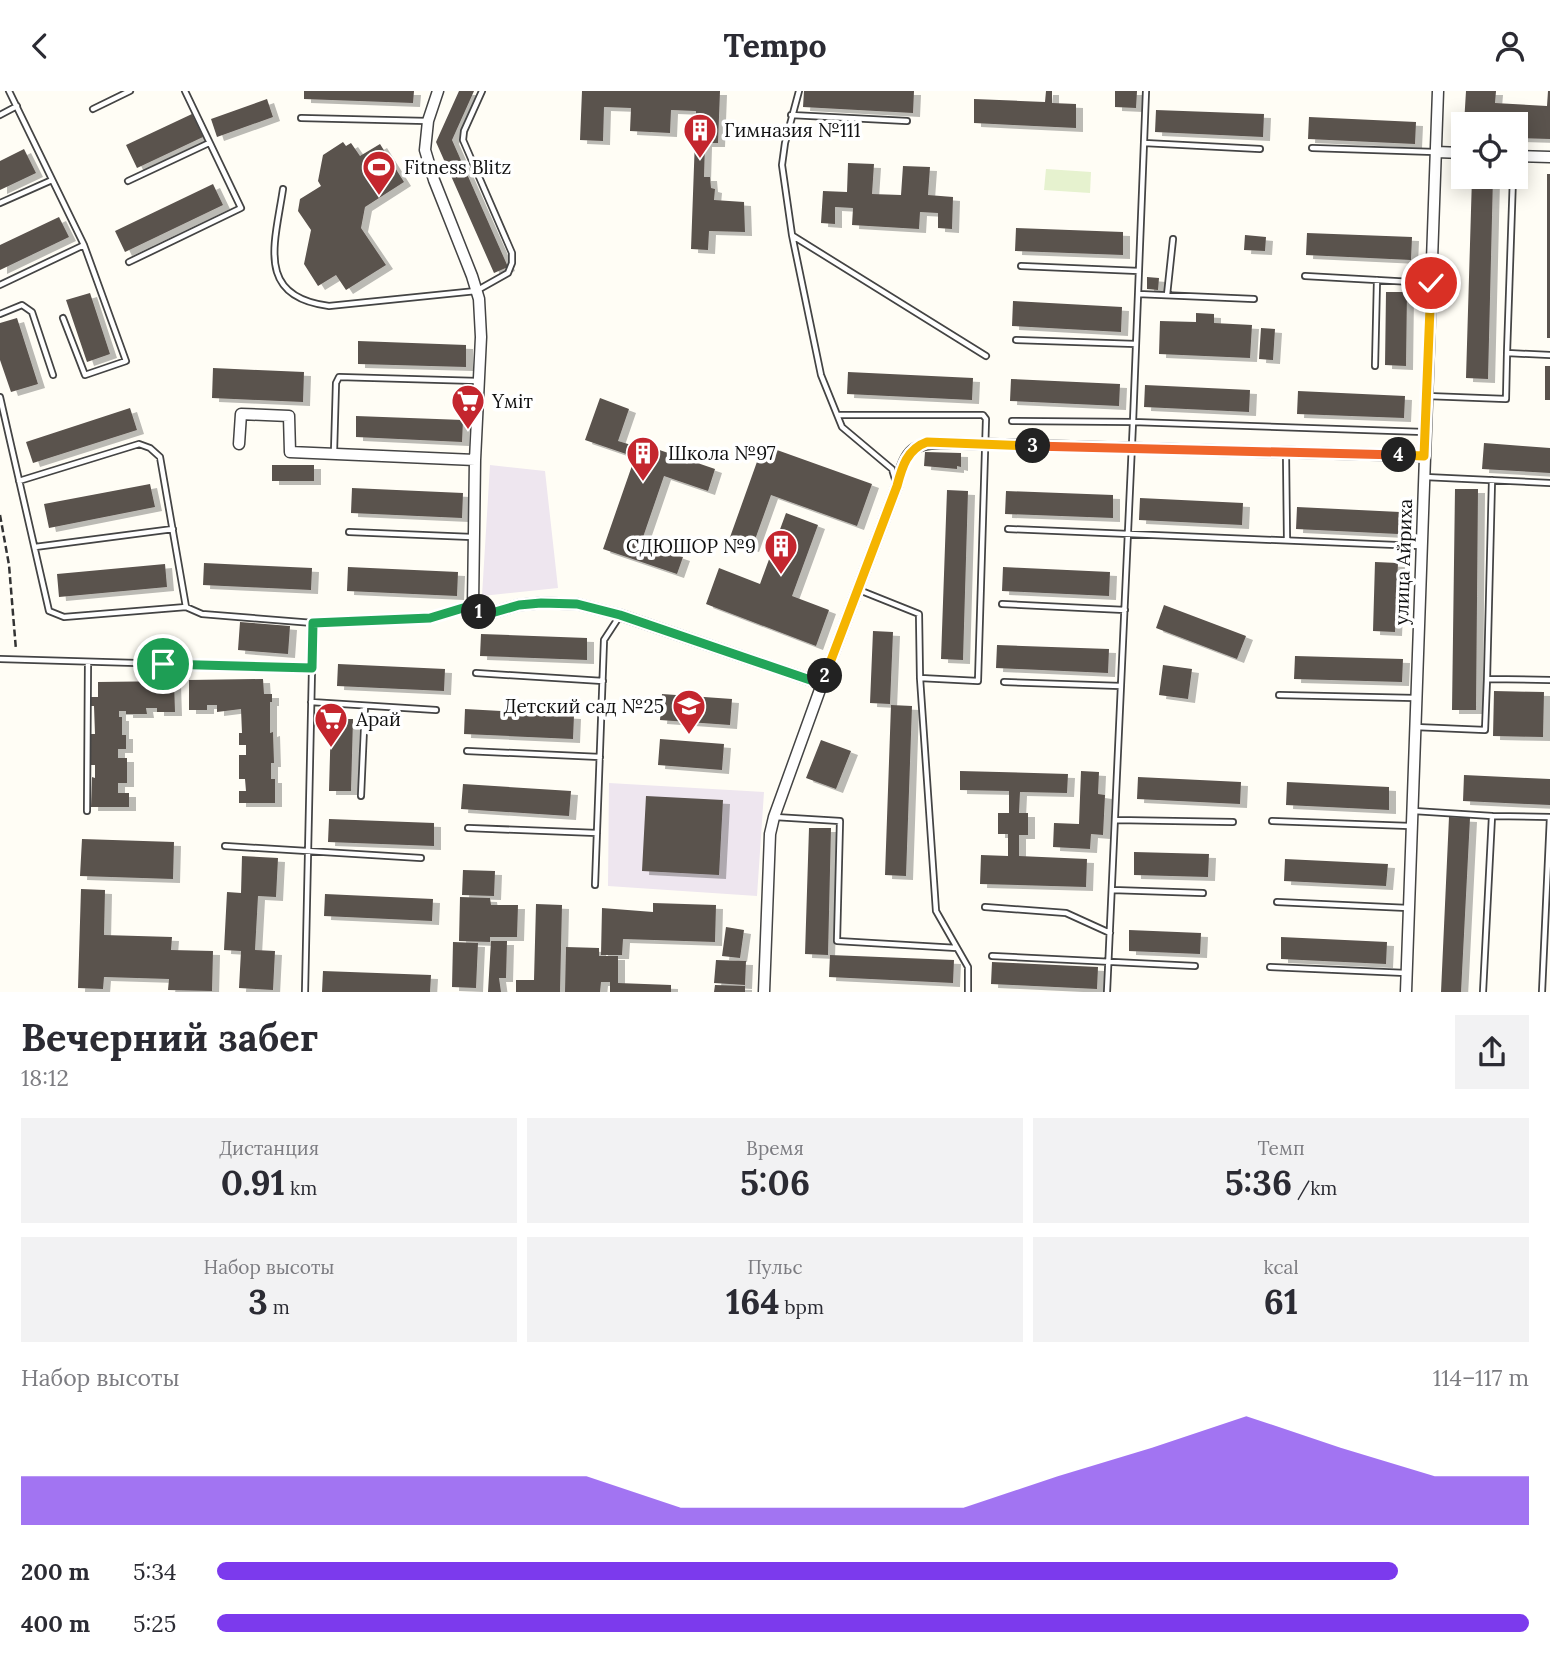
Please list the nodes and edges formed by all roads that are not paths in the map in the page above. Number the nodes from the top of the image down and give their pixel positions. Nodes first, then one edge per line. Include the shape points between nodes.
1 (9, 91) edge
2 (130, 91) edge
3 (184, 91) edge
4 (438, 91) edge
5 (482, 91) edge
6 (799, 91) edge
7 (1146, 91) edge
8 (1438, 91) edge
9 (17, 106) junction
10 (93, 109) dead end
11 (0, 115) edge
12 (791, 115) junction
13 (300, 118) dead end
14 (428, 121) junction
15 (907, 121) dead end
16 (209, 143) junction
17 (1144, 143) junction
18 (1312, 148) dead end
19 (1260, 149) dead end
20 (1436, 152) junction
21 (1451, 153) edge
22 (1528, 156) edge
23 (1550, 157) edge
24 (52, 180) junction
25 (128, 181) dead end
26 (283, 189) dead end
27 (1513, 189) edge
28 (0, 203) edge
29 (792, 236) junction
30 (1173, 239) dead end
31 (84, 245) junction
32 (129, 262) dead end
33 (1021, 266) dead end
34 (1139, 271) junction
35 (1306, 276) dead end
36 (1377, 280) junction
37 (1431, 283) junction
38 (0, 285) edge
39 (476, 291) junction
40 (1138, 294) junction
41 (1167, 295) junction
42 (1254, 299) dead end
43 (0, 314) edge
44 (63, 318) dead end
45 (1016, 340) dead end
46 (1136, 344) junction
47 (1507, 353) junction
48 (1550, 355) edge
49 (986, 356) dead end
50 (1375, 366) dead end
51 (54, 375) dead end
52 (479, 381) junction
53 (1427, 396) junction
54 (0, 397) edge
55 (838, 415) junction
56 (1012, 421) dead end
57 (1133, 422) junction
58 (1425, 432) junction
59 (239, 444) dead end
60 (986, 444) junction
61 (1132, 449) junction
62 (1286, 453) junction
63 (333, 454) junction
64 (1424, 456) junction
65 (475, 460) junction
66 (1424, 477) junction
67 (1492, 480) junction
68 (19, 481) junction
69 (1550, 483) edge
70 (897, 486) junction
71 (173, 529) junction
72 (1008, 529) dead end
73 (349, 532) dead end
74 (1128, 534) junction
75 (473, 537) junction
76 (1287, 539) junction
77 (1421, 546) junction
78 (34, 547) junction
79 (858, 590) junction
80 (1002, 604) dead end
81 (473, 605) junction
82 (186, 607) junction
83 (1125, 610) junction
84 (620, 615) junction
85 (313, 623) junction
86 (0, 659) edge
87 (88, 661) junction
88 (312, 668) junction
89 (476, 673) dead end
90 (920, 678) junction
91 (1487, 679) junction
92 (1550, 680) edge
93 (603, 681) junction
94 (1004, 682) dead end
95 (822, 684) junction
96 (1121, 686) junction
97 (1279, 695) dead end
98 (1416, 698) junction
99 (311, 702) junction
100 (365, 706) junction
101 (436, 710) dead end
102 (1414, 727) junction
103 (467, 751) dead end
104 (600, 757) junction
105 (361, 796) dead end
106 (87, 811) dead end
107 (1412, 811) junction
108 (1492, 815) junction
109 (774, 817) junction
110 (1115, 820) junction
111 (1233, 821) dead end
112 (1272, 821) dead end
113 (1411, 826) junction
114 (468, 828) dead end
115 (597, 833) junction
116 (225, 846) dead end
117 (308, 852) junction
118 (421, 858) dead end
119 (595, 885) dead end
120 (1112, 890) junction
121 (1203, 893) dead end
122 (1277, 902) dead end
123 (985, 907) dead end
124 (1409, 908) junction
125 (1110, 933) junction
126 (957, 948) junction
127 (992, 956) dead end
128 (1108, 962) junction
129 (1195, 966) dead end
130 (1270, 967) dead end
131 (1406, 973) junction
132 (305, 992) edge
133 (764, 992) edge
134 (968, 992) edge
135 (1107, 992) edge
136 (1406, 992) edge
137 (1483, 992) edge
138 (1542, 992) edge

1 - 9 lane
2 - 10 lane
3 - 16 lane
4 - 14 street
5 - 39 lane via 463,140 512,253 512,263 508,273
6 - 12 lane
7 - 17 lane
8 - 20 street, улица Айриха
9 - 11 lane
9 - 24 lane
12 - 15 lane
12 - 29 lane via 782,165
13 - 14 lane
14 - 39 street via 425,150 433,180
16 - 25 lane
16 - 32 lane via 241,208
17 - 19 lane
17 - 34 lane
18 - 20 lane
20 - 21 street
20 - 37 street, улица Айриха
22 - 23 street
24 - 28 lane
24 - 31 lane
26 - 39 lane via 273,257 284,286 296,298 329,306
27 - 47 lane
29 - 49 lane
29 - 55 lane via 821,375
30 - 41 lane
31 - 38 lane
31 - 44 lane via 126,361 85,375
33 - 34 lane
34 - 40 lane
35 - 36 lane
36 - 37 lane
36 - 50 lane
37 - 53 street, улица Айриха
39 - 52 street
40 - 41 lane
40 - 46 lane
41 - 42 lane
43 - 51 lane via 28,307
45 - 46 lane
46 - 57 lane
47 - 48 lane
47 - 53 lane via 1506,399
52 - 63 lane via 339,377
52 - 65 street
53 - 58 street, улица Айриха
54 - 68 lane
55 - 60 lane via 983,415
55 - 70 lane via 842,428 892,469
56 - 57 lane
57 - 58 lane
57 - 61 lane
58 - 64 street, улица Айриха
59 - 63 street via 241,414 289,416 290,452
60 - 61 street
60 - 70 street via 927,442 916,446 907,456
60 - 90 lane via 978,681
61 - 62 street
61 - 74 lane
62 - 64 street
62 - 76 lane
63 - 65 street
64 - 66 street, улица Айриха
65 - 75 street
66 - 67 lane
66 - 77 street, улица Айриха
67 - 69 lane
67 - 91 lane
68 - 71 lane via 139,444 150,447 160,457
68 - 78 lane
70 - 79 street
71 - 78 lane
71 - 82 lane
72 - 74 lane
73 - 75 lane
74 - 76 lane
74 - 83 lane
75 - 81 street
76 - 77 lane
77 - 98 street, улица Айриха
78 - 82 lane via 49,611 56,615
79 - 90 lane via 919,614
79 - 95 street
80 - 83 lane
81 - 84 street via 488,614 519,605 577,604
81 - 85 lane via 430,618
82 - 85 lane via 202,614
83 - 96 lane
84 - 93 lane via 604,640
84 - 95 street
85 - 88 lane
86 - 87 lane
87 - 88 lane
87 - 106 lane
88 - 99 lane
89 - 93 lane
90 - 126 lane via 936,911
91 - 92 lane
91 - 102 lane via 1486,730
93 - 104 lane
94 - 96 lane
95 - 109 street
96 - 110 lane
97 - 98 lane
98 - 102 street, улица Айриха
99 - 100 lane
99 - 117 lane
100 - 101 lane
100 - 105 lane
102 - 107 street, улица Айриха
103 - 104 lane
104 - 115 lane
107 - 108 lane
107 - 113 street, улица Айриха
108 - 137 lane
108 - 138 lane via 1550,817
109 - 126 lane via 840,821 837,941
109 - 133 street
110 - 111 lane
110 - 120 lane
112 - 113 lane
113 - 124 street, улица Айриха
114 - 115 lane
115 - 119 lane
116 - 117 lane
117 - 118 lane
117 - 132 lane
120 - 121 lane
120 - 125 lane
122 - 124 lane
123 - 125 lane via 1066,913
124 - 131 street, улица Айриха
125 - 128 lane
126 - 134 lane via 968,967
127 - 128 lane
128 - 129 lane
128 - 135 lane
130 - 131 lane
131 - 136 street, улица Айриха

